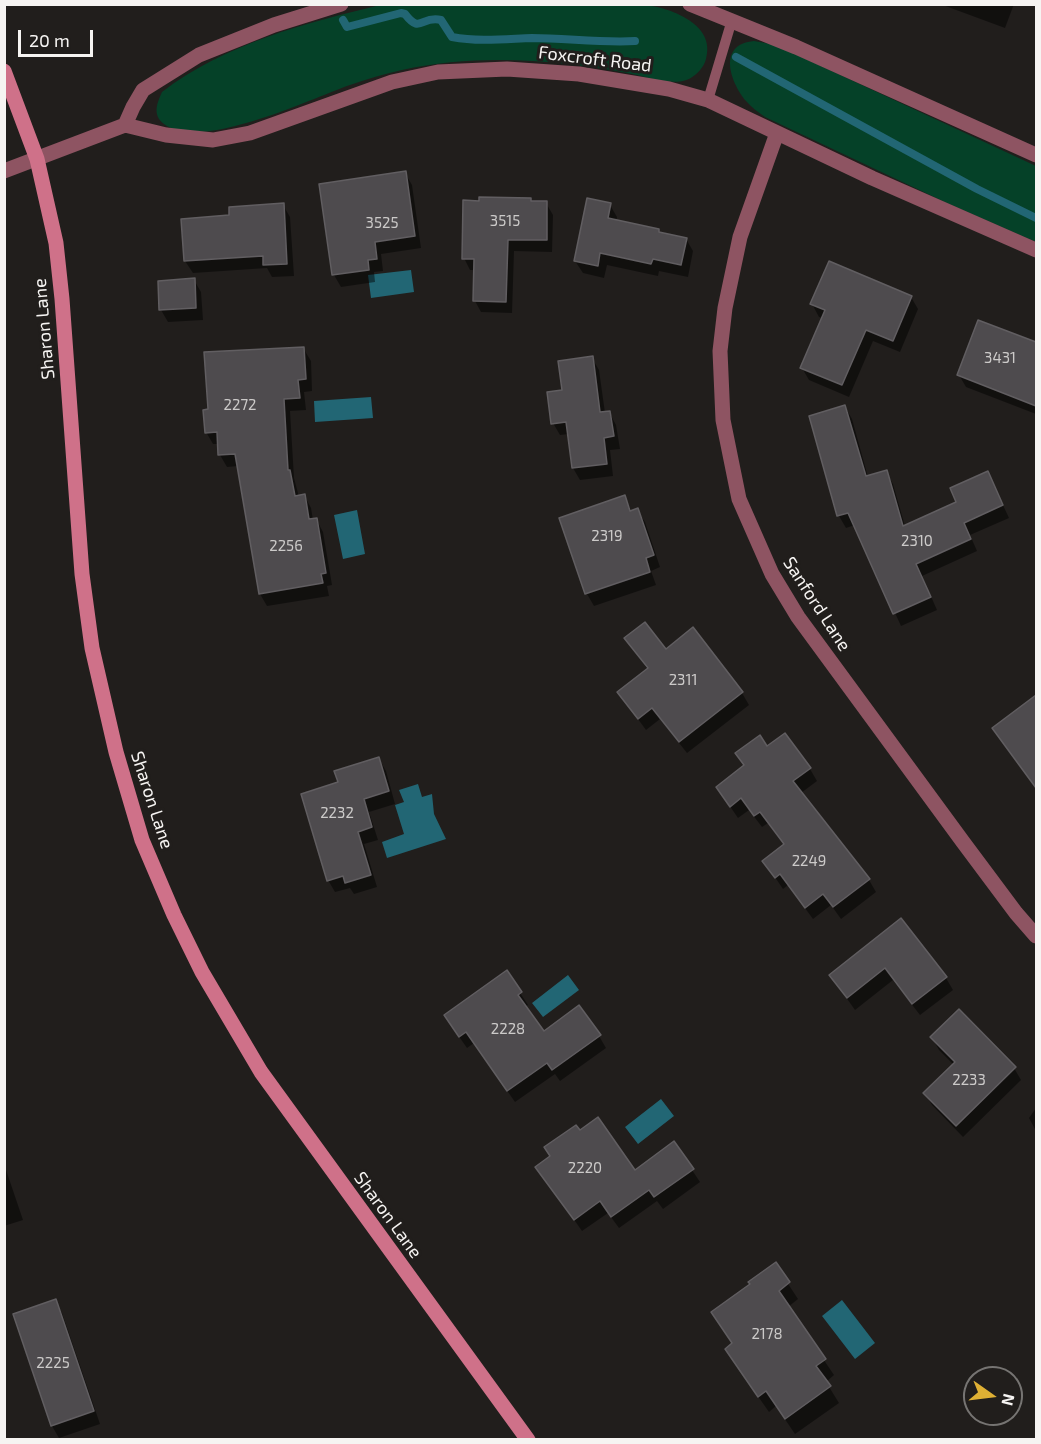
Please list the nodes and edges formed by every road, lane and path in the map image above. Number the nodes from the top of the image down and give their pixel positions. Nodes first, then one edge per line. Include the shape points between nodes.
1 (341, 4) edge
2 (690, 4) edge
3 (732, 20) junction
4 (4, 71) edge
5 (708, 100) junction
6 (125, 125) junction
7 (777, 133) junction
8 (1036, 155) edge
9 (37, 159) junction
10 (4, 171) edge
11 (1036, 250) edge
12 (1036, 936) edge
13 (528, 1440) edge

1 - 6 street via 199,55 143,90
2 - 3 street
3 - 5 lane
3 - 8 street
4 - 9 main road, Sharon Lane
5 - 6 street, Foxcroft Road via 618,79 507,69 438,72 392,82 260,129 213,140
5 - 7 street, Foxcroft Road
6 - 9 street
7 - 11 street, Foxcroft Road
7 - 12 street, Sanford Lane via 740,237 720,351 723,420 739,499 772,574 798,617
9 - 10 street
9 - 13 main road, Sharon Lane via 56,243 82,574 92,648 142,840 202,972 261,1072

